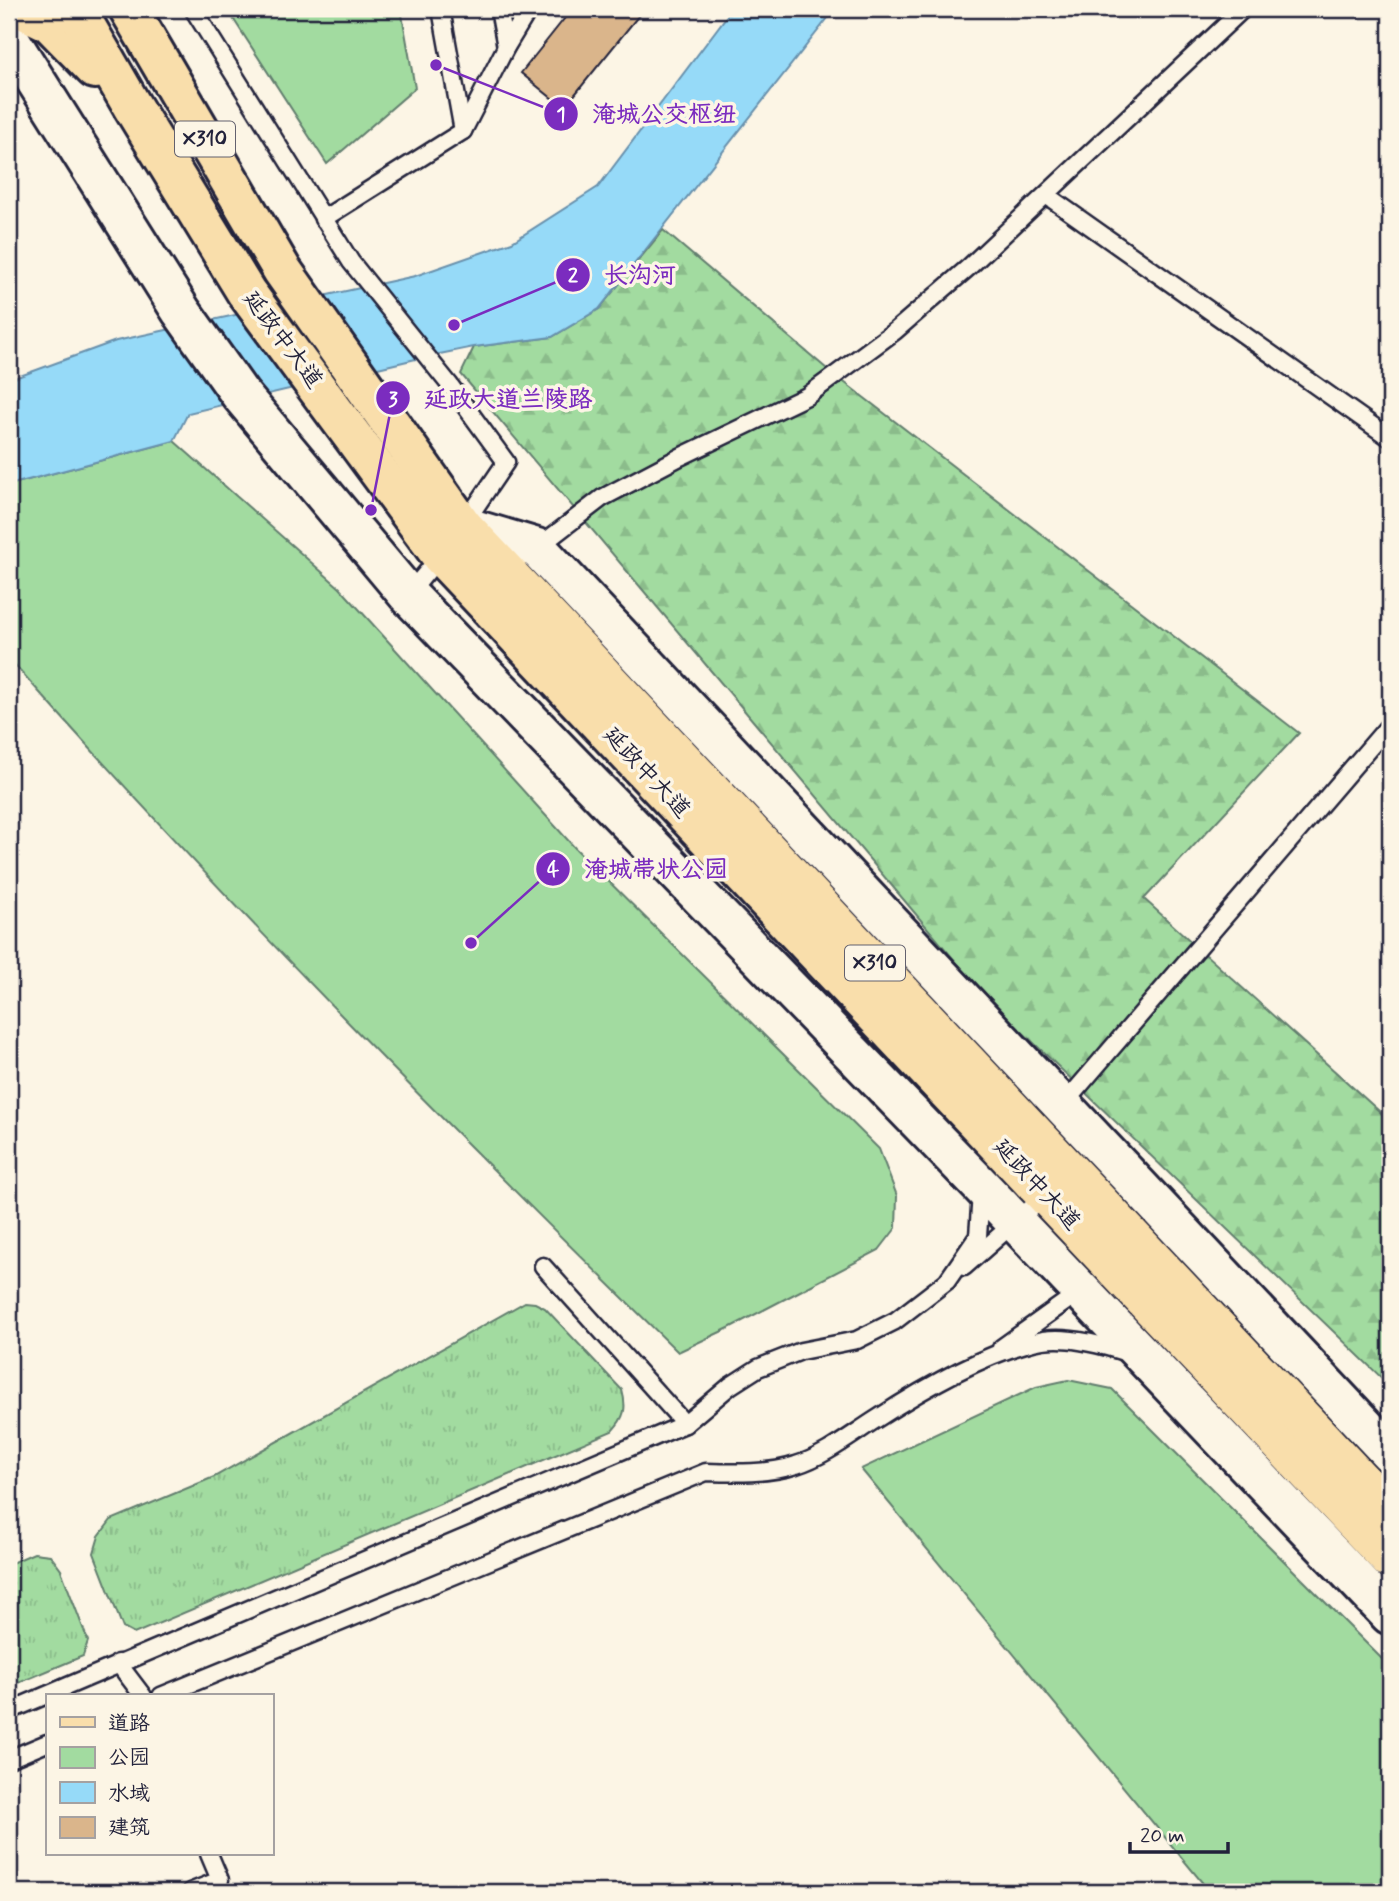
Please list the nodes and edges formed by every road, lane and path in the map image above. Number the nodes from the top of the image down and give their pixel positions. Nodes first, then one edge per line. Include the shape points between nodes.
1 (22, 9) edge
2 (76, 9) edge
3 (129, 9) edge
4 (193, 9) edge
5 (441, 9) edge
6 (499, 9) edge
7 (529, 9) edge
8 (1243, 9) edge
9 (9, 38) edge
10 (506, 47) junction
11 (132, 106) junction
12 (463, 131) junction
13 (1046, 195) junction
14 (323, 219) junction
15 (1390, 438) edge
16 (452, 541) junction
17 (537, 548) junction
18 (408, 595) junction
19 (1390, 724) edge
20 (1063, 1105) junction
21 (1078, 1166) junction
22 (982, 1187) junction
23 (1015, 1222) junction
24 (1128, 1258) junction
25 (543, 1266) dead end
26 (947, 1281) junction
27 (990, 1356) junction
28 (1146, 1360) junction
29 (685, 1424) junction
30 (1390, 1453) edge
31 (1390, 1511) edge
32 (1390, 1560) edge
33 (1390, 1615) edge
34 (118, 1663) junction
35 (46, 1694) edge
36 (46, 1694) edge
37 (141, 1694) edge
38 (166, 1694) edge
39 (9, 1710) edge
40 (46, 1743) edge
41 (9, 1759) edge
42 (210, 1856) edge
43 (190, 1892) edge

1 - 11 main road via 49,22
2 - 11 main road, 延政中大道 / X310
3 - 16 main road, 延政中大道 / X310 via 282,270 374,402
4 - 14 lane
5 - 12 lane
6 - 10 lane
7 - 10 lane
8 - 13 lane
9 - 18 street via 181,311 240,394
10 - 12 lane
11 - 16 main road, 延政中大道 / X310 via 246,292 341,419
12 - 14 lane
13 - 15 lane
13 - 17 lane via 904,323 807,396 602,498
14 - 16 lane via 506,463
16 - 17 street
16 - 18 lane
16 - 21 main road, 延政中大道 / X310
17 - 20 street
18 - 22 street
19 - 20 lane
20 - 21 street
21 - 23 lane
21 - 24 main road, 延政中大道 / X310
21 - 24 street
22 - 23 street
22 - 26 lane via 978,1236
23 - 24 street
23 - 26 lane
24 - 27 lane
24 - 28 street
24 - 30 street
24 - 31 main road, 延政中大道 / X310
24 - 32 main road, 延政中大道 / X310
25 - 29 lane
26 - 29 lane via 895,1321 857,1340 801,1352 758,1368
27 - 28 lane via 1045,1340 1099,1343
27 - 38 lane via 796,1465 740,1473 706,1472
28 - 33 street
29 - 34 lane
34 - 35 lane
34 - 37 lane
36 - 39 lane
40 - 41 lane
42 - 43 lane via 220,1880

